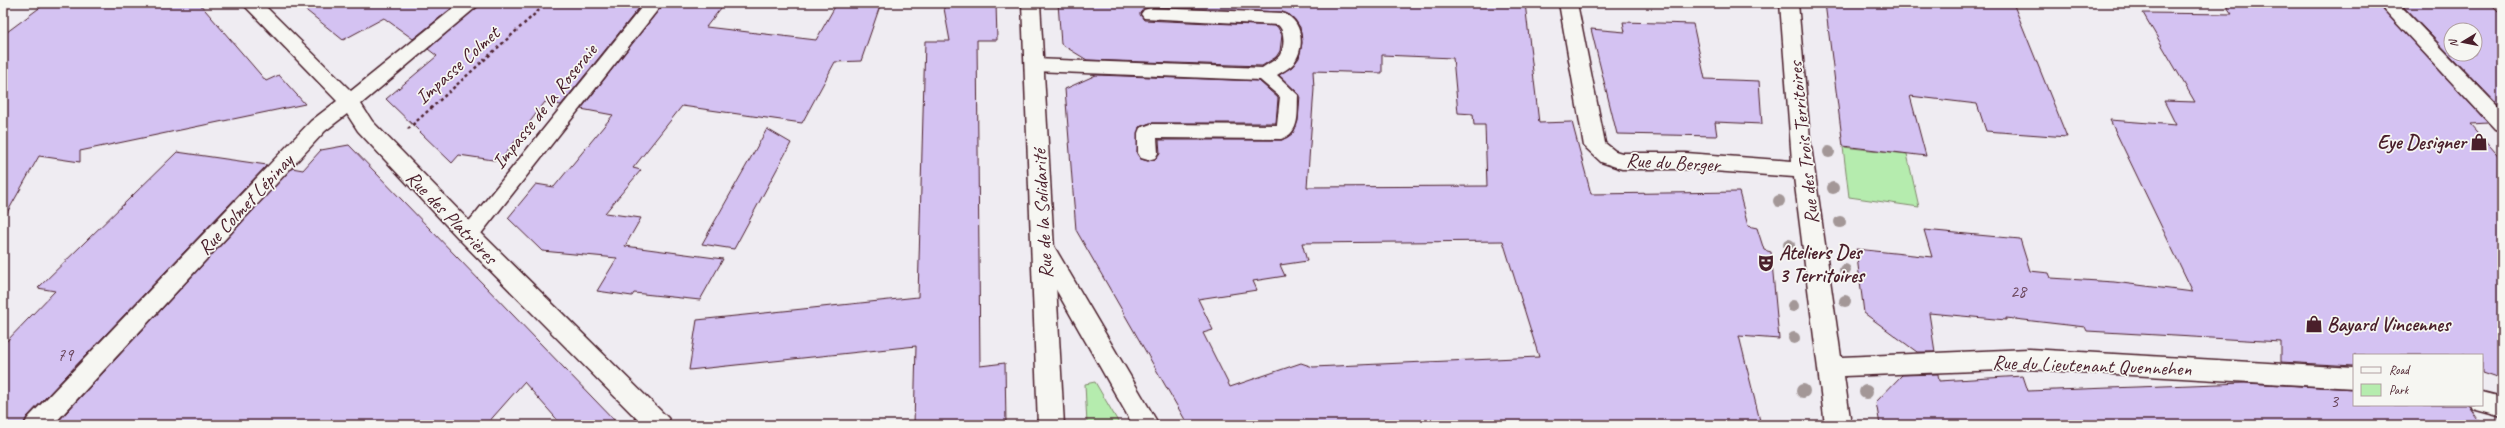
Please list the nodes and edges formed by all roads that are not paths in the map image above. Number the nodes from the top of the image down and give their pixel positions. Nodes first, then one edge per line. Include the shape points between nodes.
1 (251, 3) edge
2 (472, 3) edge
3 (654, 3) edge
4 (1031, 3) edge
5 (1568, 3) edge
6 (1789, 3) edge
7 (2387, 3) edge
8 (1150, 14) dead end
9 (1034, 65) junction
10 (1265, 74) junction
11 (350, 102) junction
12 (2502, 124) edge
13 (1148, 153) dead end
14 (1804, 170) junction
15 (469, 235) junction
16 (1044, 248) junction
17 (1830, 367) junction
18 (2353, 378) edge
19 (2483, 402) edge
20 (2502, 407) edge
21 (37, 425) edge
22 (659, 425) edge
23 (1051, 425) edge
24 (1146, 425) edge
25 (1838, 425) edge

1 - 11 street, Rue des Platrières
2 - 11 street, Rue Colmet Lépinay
3 - 15 lane, Impasse de la Roseraie
4 - 9 street, Rue de la Solidarité
5 - 14 street, Rue du Berger via 1594,139 1596,146 1608,157 1622,161 1686,161
6 - 14 street, Rue des Trois Territoires
7 - 12 street
8 - 10 lane via 1282,19 1289,22 1292,28 1290,53 1286,60
9 - 10 lane
9 - 16 street, Rue de la Solidarité
10 - 13 lane via 1289,95 1287,127 1272,133 1151,131 1147,133
11 - 15 street, Rue des Platrières via 365,126
11 - 21 street, Rue Colmet Lépinay via 318,126
14 - 17 street, Rue des Trois Territoires
15 - 22 street, Rue des Platrières
16 - 23 street, Rue de la Solidarité
16 - 24 street
17 - 18 street, Rue du Lieutenant Quennehen via 2029,359
17 - 25 street, Rue des Trois Territoires
19 - 20 street

